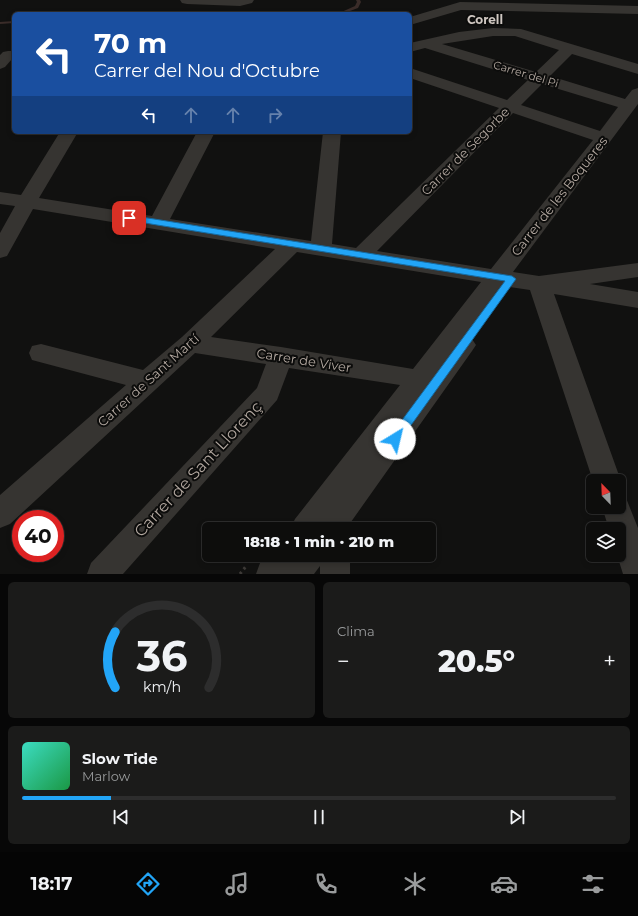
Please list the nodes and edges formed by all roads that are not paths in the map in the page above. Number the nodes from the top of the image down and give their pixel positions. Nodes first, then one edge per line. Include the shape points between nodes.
1 (187, 0) edge
2 (247, 0) edge
3 (201, 1) edge
4 (428, 4) dead end
5 (522, 4) edge
6 (572, 4) edge
7 (446, 6) edge
8 (628, 6) edge
9 (412, 20) edge
10 (536, 38) junction
11 (417, 46) edge
12 (569, 48) junction
13 (638, 69) edge
14 (412, 74) edge
15 (538, 78) junction
16 (635, 103) edge
17 (510, 106) junction
18 (68, 134) edge
19 (205, 134) edge
20 (332, 134) edge
21 (604, 138) junction
22 (0, 198) edge
23 (27, 202) junction
24 (158, 223) junction
25 (293, 244) junction
26 (321, 248) junction
27 (0, 250) edge
28 (361, 255) junction
29 (638, 270) edge
30 (504, 278) junction
31 (539, 284) junction
32 (638, 300) edge
33 (190, 343) junction
34 (41, 353) dead end
35 (281, 356) junction
36 (418, 380) junction
37 (148, 381) junction
38 (605, 474) edge
39 (0, 514) edge
40 (618, 514) edge
41 (310, 522) edge
42 (335, 522) edge
43 (280, 562) edge
44 (305, 562) edge
45 (334, 562) edge
46 (638, 572) edge
47 (102, 574) edge
48 (271, 574) edge
49 (296, 574) edge
50 (335, 574) edge

1 - 3 street
2 - 3 street
4 - 7 street
5 - 6 street
5 - 7 street
5 - 10 street
6 - 8 street
7 - 9 street
10 - 11 street via 516,32 493,32 459,36
10 - 12 street
11 - 15 street, Carrer del Pi
12 - 13 street
12 - 15 street, Carrer de Segorbe
14 - 17 street
15 - 16 street, Carrer del Pi
15 - 17 street, Carrer de Segorbe
16 - 21 street, Carrer de les Boqueres
16 - 30 street, Carrer de les Boqueres
17 - 21 street
17 - 28 street, Carrer de Segorbe
18 - 23 street
19 - 24 street
20 - 26 street
21 - 30 street, Carrer de les Boqueres
22 - 23 street
23 - 24 street
23 - 27 street
24 - 25 street
25 - 26 street
25 - 33 street, Carrer de Sant Martí
26 - 28 street
28 - 30 street
29 - 31 street
30 - 31 street
30 - 36 street, Carrer de les Boqueres
30 - 42 street, Carrer de les Boqueres
31 - 32 street
31 - 38 street
33 - 35 street, Carrer de Viver
33 - 37 street, Carrer de Sant Martí
34 - 37 street
35 - 36 street, Carrer de Viver
35 - 47 street, Carrer de Sant Llorenç via 268,393
36 - 41 street, Carrer de les Boqueres
37 - 39 street, Carrer de Sant Martí
40 - 46 street
43 - 48 street
44 - 49 street
45 - 50 street

